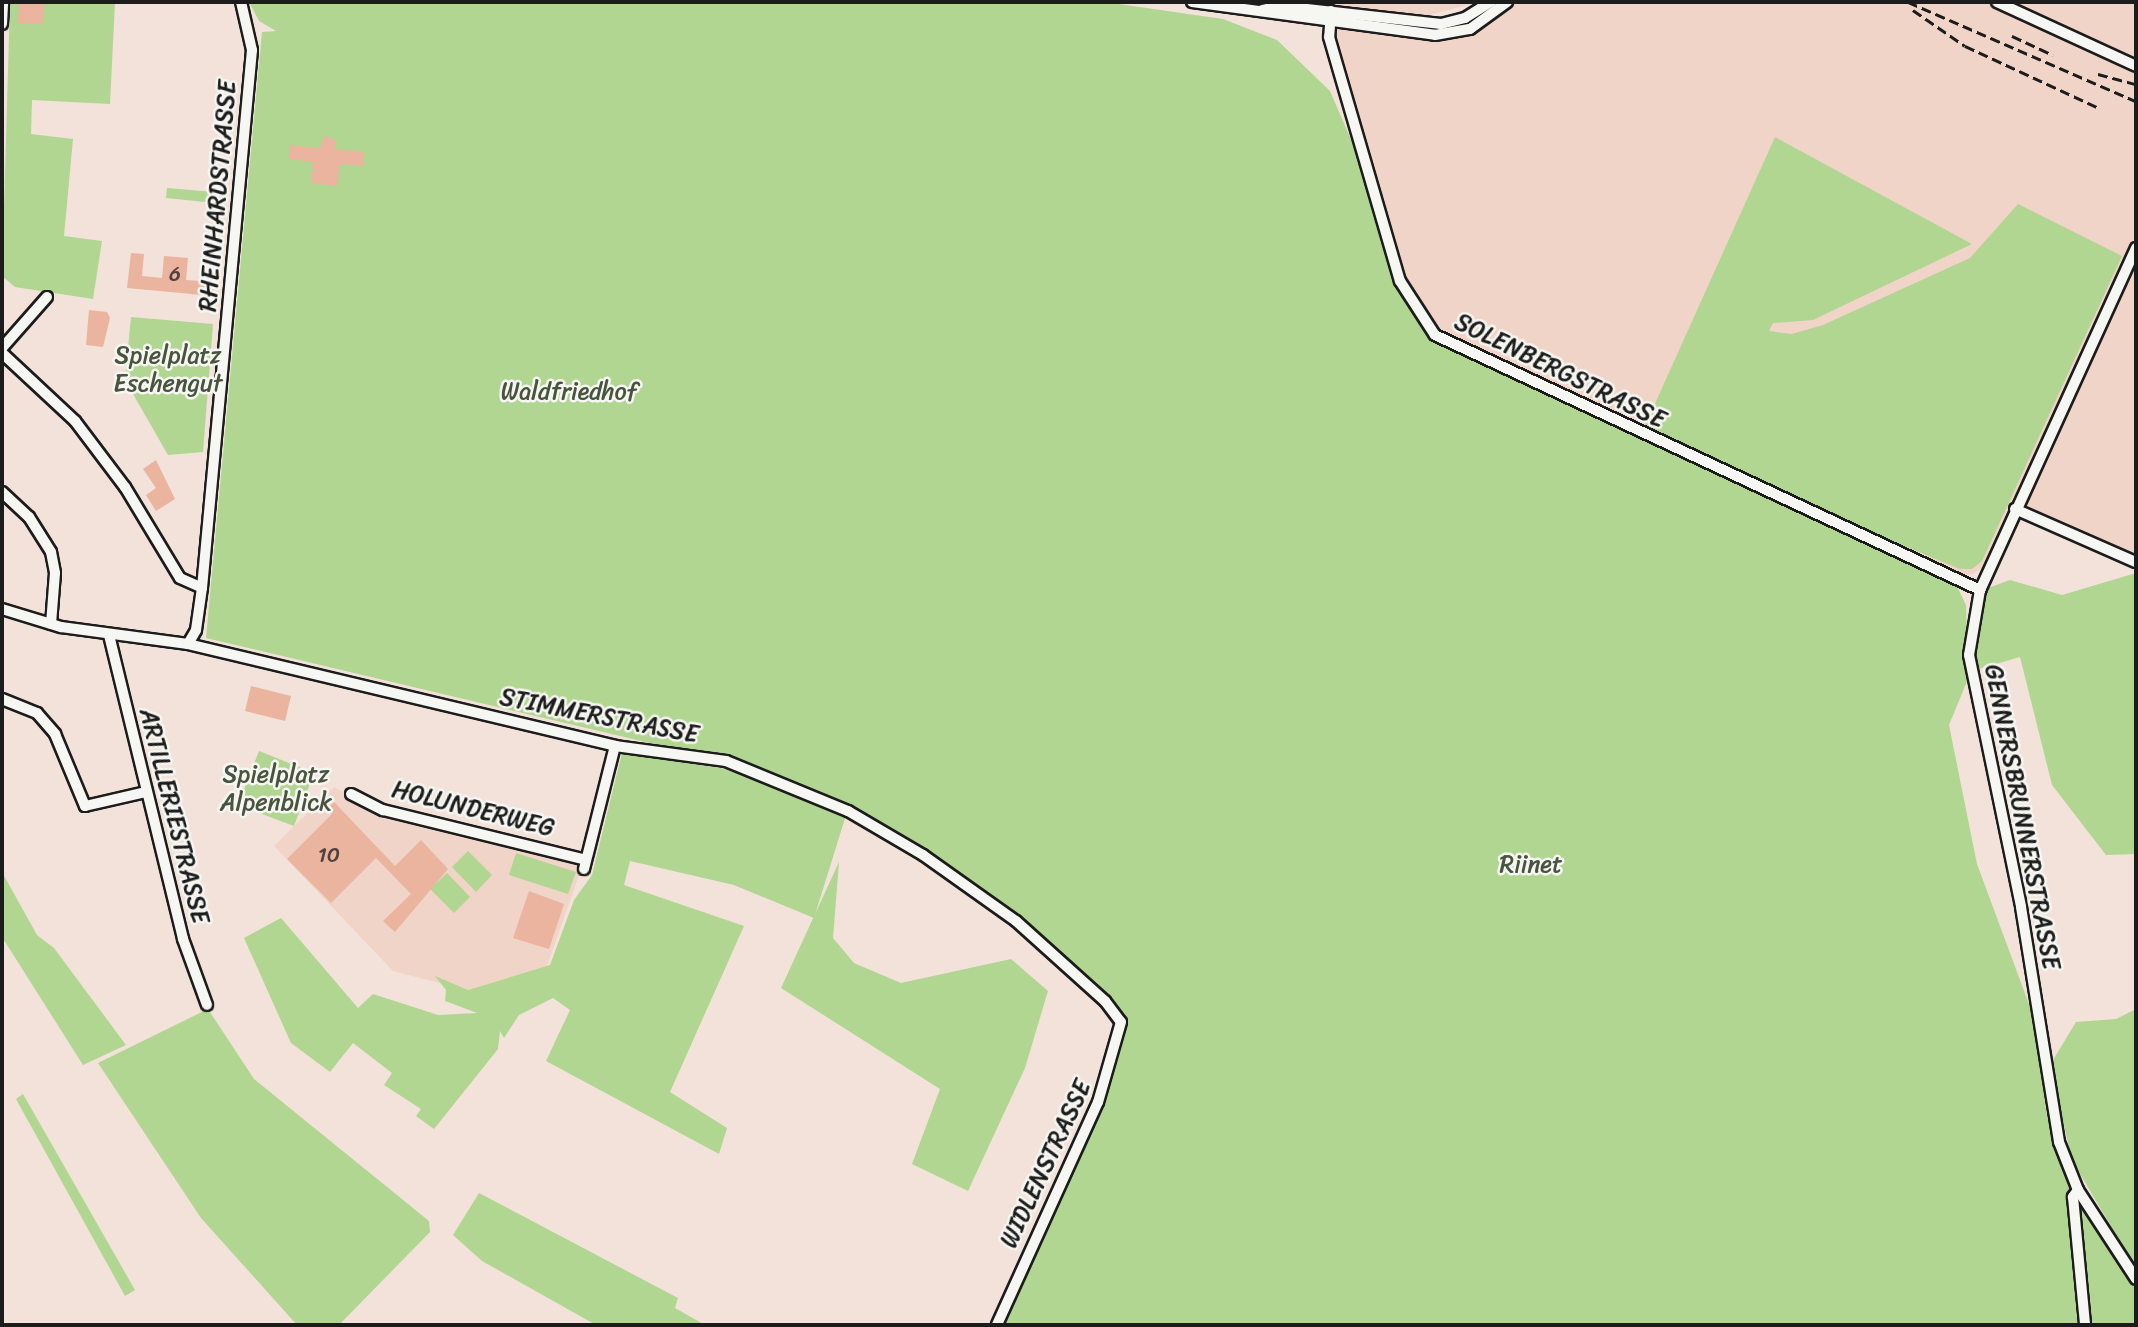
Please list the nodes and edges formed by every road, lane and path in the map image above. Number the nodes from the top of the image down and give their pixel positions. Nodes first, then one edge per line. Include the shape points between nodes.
1 (3, 2) edge
2 (241, 2) edge
3 (1192, 2) edge
4 (1491, 2) edge
5 (1507, 2) edge
6 (1997, 2) edge
7 (1262, 10) junction
8 (1331, 11) junction
9 (1328, 23) junction
10 (2, 24) edge
11 (2136, 66) edge
12 (2136, 248) edge
13 (47, 296) dead end
14 (2, 350) edge
15 (2, 492) edge
16 (2015, 509) junction
17 (2136, 562) edge
18 (202, 588) junction
19 (1980, 590) junction
20 (2, 609) edge
21 (51, 624) junction
22 (110, 635) junction
23 (188, 644) junction
24 (2, 699) edge
25 (615, 746) junction
26 (146, 792) junction
27 (351, 794) dead end
28 (207, 1005) dead end
29 (1120, 1016) joint
30 (2078, 1189) junction
31 (2136, 1279) edge
32 (997, 1325) edge
33 (2085, 1325) edge

1 - 10 street
2 - 18 street, RHEINHARDSTRASSE via 252,50
3 - 7 street
4 - 8 street via 1465,18 1441,24
5 - 9 street via 1470,29 1453,33 1415,34
6 - 11 street
7 - 8 street
7 - 9 street
8 - 9 street, SOLENBERGSTRASSE
9 - 19 street, SOLENBERGSTRASSE via 1399,281 1435,335
12 - 16 street, GENNERSBRUNNERSTRASSE
13 - 14 street
14 - 18 street via 75,421 125,487 180,578
15 - 21 street via 29,517 51,552 55,573
16 - 17 street
16 - 19 street, GENNERSBRUNNERSTRASSE
18 - 23 street, RHEINHARDSTRASSE via 196,630
19 - 30 street, GENNERSBRUNNERSTRASSE via 1970,640 1970,672 2021,907 2052,1117
20 - 21 street, STIMMERSTRASSE
21 - 22 street, STIMMERSTRASSE
22 - 23 street, STIMMERSTRASSE
22 - 26 street, ARTILLERIESTRASSE
23 - 25 street, STIMMERSTRASSE
24 - 26 street via 37,713 55,734 85,806
25 - 27 street, HOLUNDERWEG via 585,864 383,810
25 - 29 street, STIMMERSTRASSE via 726,761 848,811 922,855 1016,922
26 - 28 street, ARTILLERIESTRASSE via 183,939
29 - 32 street, WIDLENSTRASSE via 1107,1080
30 - 31 street, GENNERSBRUNNERSTRASSE
30 - 33 street via 2073,1203

